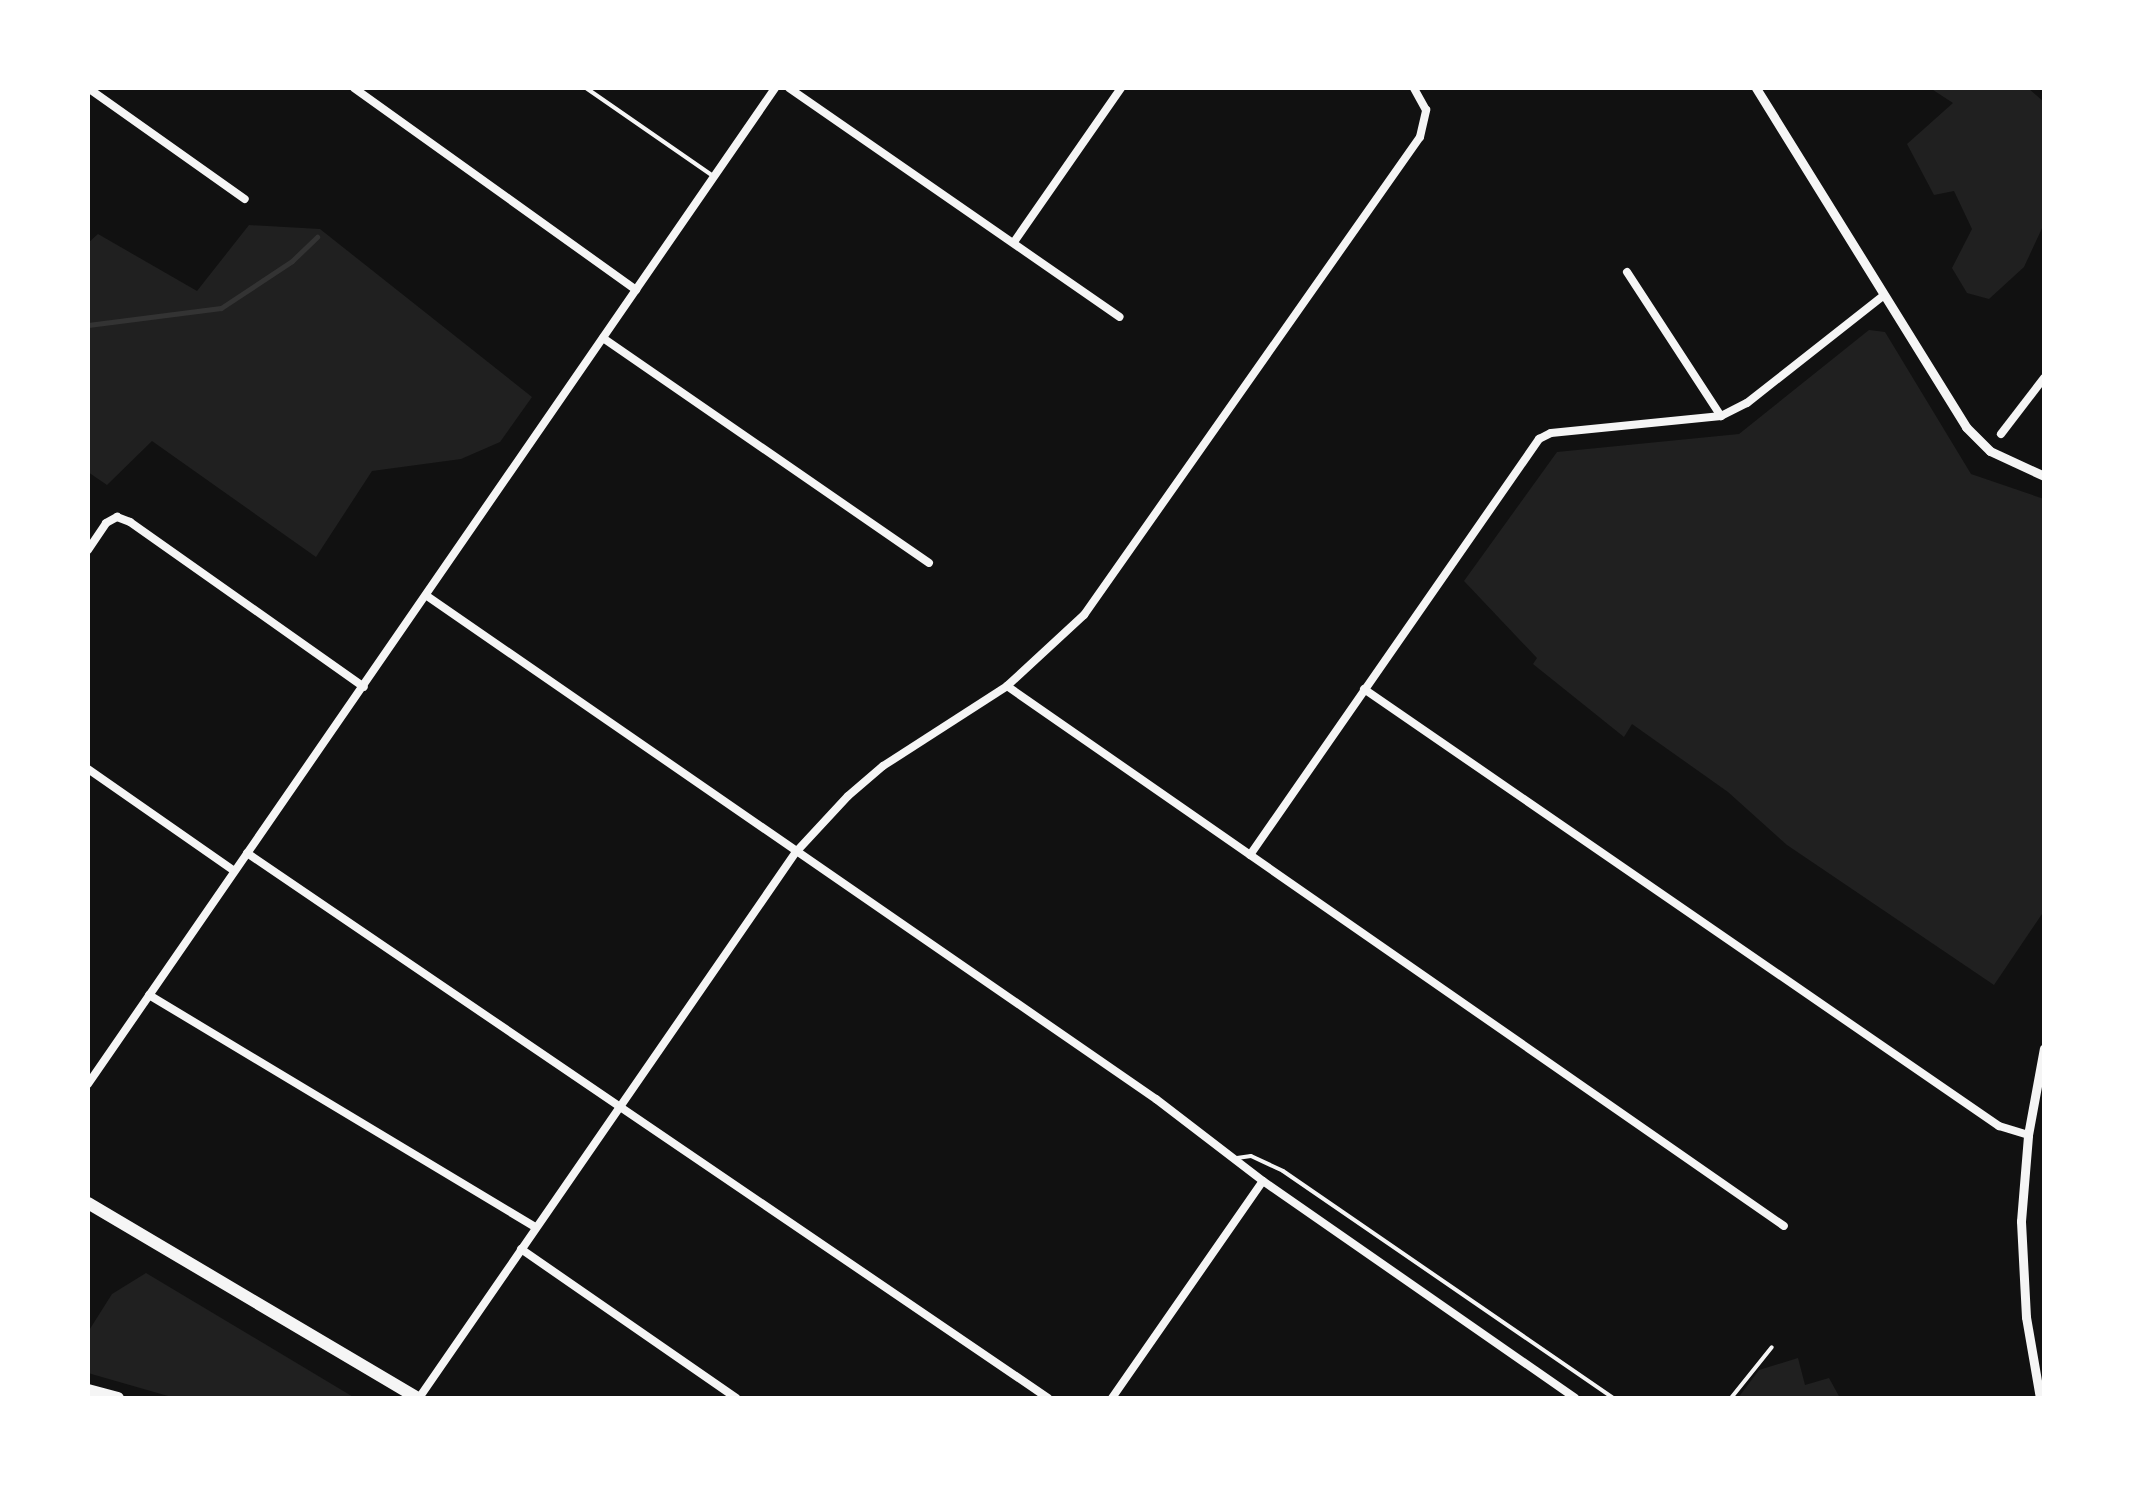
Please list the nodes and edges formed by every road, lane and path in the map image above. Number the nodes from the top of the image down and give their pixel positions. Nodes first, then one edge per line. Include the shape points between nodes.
1 (88, 88) edge
2 (354, 88) edge
3 (586, 88) edge
4 (775, 88) edge
5 (789, 88) edge
6 (1121, 88) edge
7 (1414, 88) edge
8 (1756, 88) edge
9 (713, 176) junction
10 (245, 200) dead end
11 (1014, 242) junction
12 (1627, 272) dead end
13 (636, 290) junction
14 (1884, 295) junction
15 (1120, 317) dead end
16 (603, 338) junction
17 (2044, 378) edge
18 (1721, 416) junction
19 (2001, 434) dead end
20 (2044, 476) edge
21 (88, 550) edge
22 (928, 562) dead end
23 (427, 596) junction
24 (1007, 686) junction
25 (364, 687) junction
26 (1364, 688) junction
27 (88, 769) edge
28 (796, 852) junction
29 (247, 853) junction
30 (1250, 856) junction
31 (234, 871) junction
32 (148, 995) junction
33 (2044, 1048) edge
34 (88, 1084) edge
35 (618, 1108) junction
36 (2028, 1135) junction
37 (1236, 1158) junction
38 (1262, 1181) junction
39 (88, 1203) edge
40 (1784, 1226) dead end
41 (535, 1227) junction
42 (521, 1249) junction
43 (1772, 1348) dead end
44 (88, 1390) edge
45 (111, 1398) edge
46 (418, 1398) edge
47 (736, 1398) edge
48 (1048, 1398) edge
49 (1112, 1398) edge
50 (1575, 1398) edge
51 (1612, 1398) edge
52 (1731, 1398) edge
53 (2040, 1398) edge

1 - 10 street
2 - 13 street
3 - 9 lane
4 - 9 street
5 - 11 street
6 - 11 street
7 - 24 street via 1425,122 1408,156 1118,570 1049,652
8 - 14 street
9 - 13 street
11 - 15 street
12 - 18 street
13 - 16 street
14 - 18 street via 1747,403
14 - 20 street via 1966,427 1990,450
16 - 22 street
16 - 23 street
17 - 19 street
18 - 26 street via 1551,433 1539,440
21 - 25 street via 117,517
23 - 25 street
23 - 28 street
24 - 28 street via 884,766
24 - 30 street
25 - 29 street
26 - 30 street
26 - 36 street via 1999,1126
27 - 31 street
28 - 35 street
28 - 37 street
29 - 31 street
29 - 35 street
30 - 40 street
31 - 32 street
32 - 34 street
32 - 41 street
33 - 36 street
35 - 41 street
35 - 48 street
36 - 53 street via 2022,1257
37 - 38 street
37 - 51 lane via 1250,1156 1283,1171
38 - 49 street
38 - 50 street
39 - 46 highway
41 - 42 street
42 - 46 street
42 - 47 street
43 - 52 lane
44 - 45 highway

